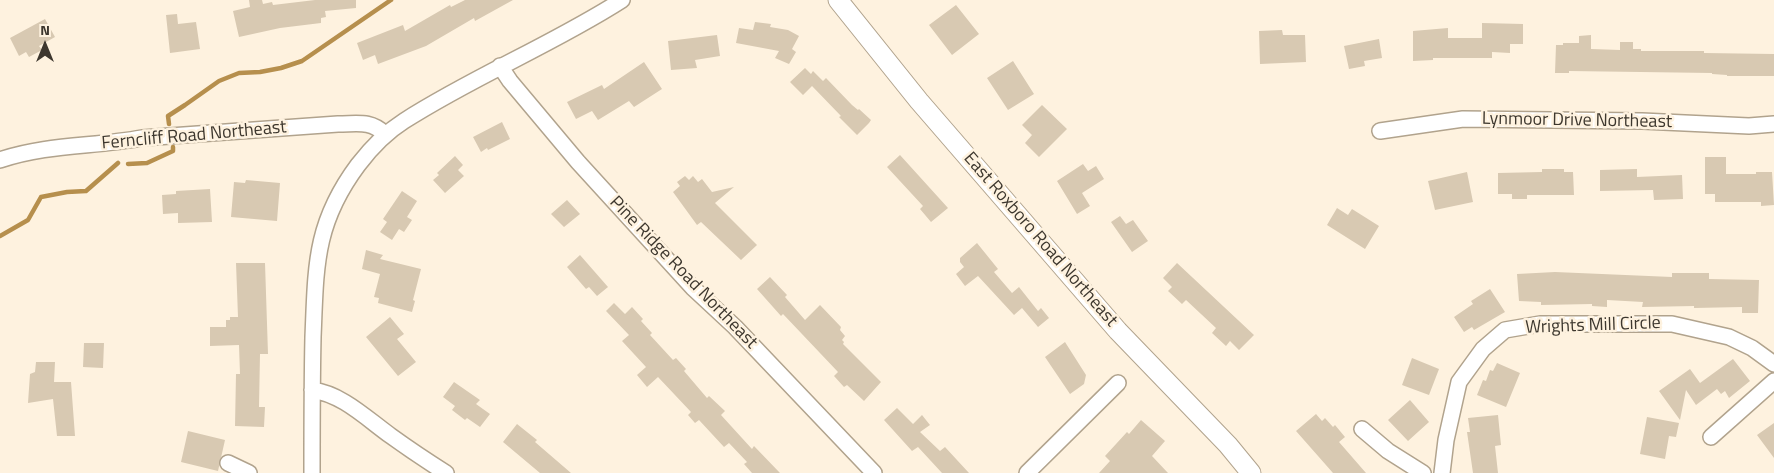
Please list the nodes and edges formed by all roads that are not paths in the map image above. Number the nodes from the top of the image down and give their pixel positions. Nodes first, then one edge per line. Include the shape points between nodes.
1 (622, 0) edge
2 (841, 3) edge
3 (500, 66) junction
4 (1774, 124) edge
5 (1380, 131) dead end
6 (385, 134) junction
7 (0, 160) edge
8 (1774, 364) edge
9 (1774, 381) edge
10 (1118, 383) dead end
11 (312, 390) junction
12 (1362, 429) dead end
13 (1711, 437) dead end
14 (228, 463) dead end
15 (249, 473) edge
16 (312, 473) edge
17 (446, 473) edge
18 (874, 473) edge
19 (1027, 473) edge
20 (1251, 473) edge
21 (1423, 473) edge
22 (1442, 473) edge

1 - 3 street
2 - 20 main road, East Roxboro Road Northeast via 920,101 1118,331
3 - 6 street
3 - 18 street, Pine Ridge Road Northeast via 578,162 686,281 735,327
4 - 5 street, Lynmoor Drive Northeast via 1463,119
6 - 7 street, Ferncliff Road Northeast via 370,124 338,124 142,138 24,152
6 - 11 street via 345,182 322,233 315,272
8 - 22 street, Wrights Mill Circle via 1729,337 1672,324 1540,324 1505,330 1482,349 1459,382
9 - 13 street
10 - 19 street
11 - 16 street
11 - 17 street via 325,391 337,397
12 - 21 street via 1388,452
14 - 15 street

